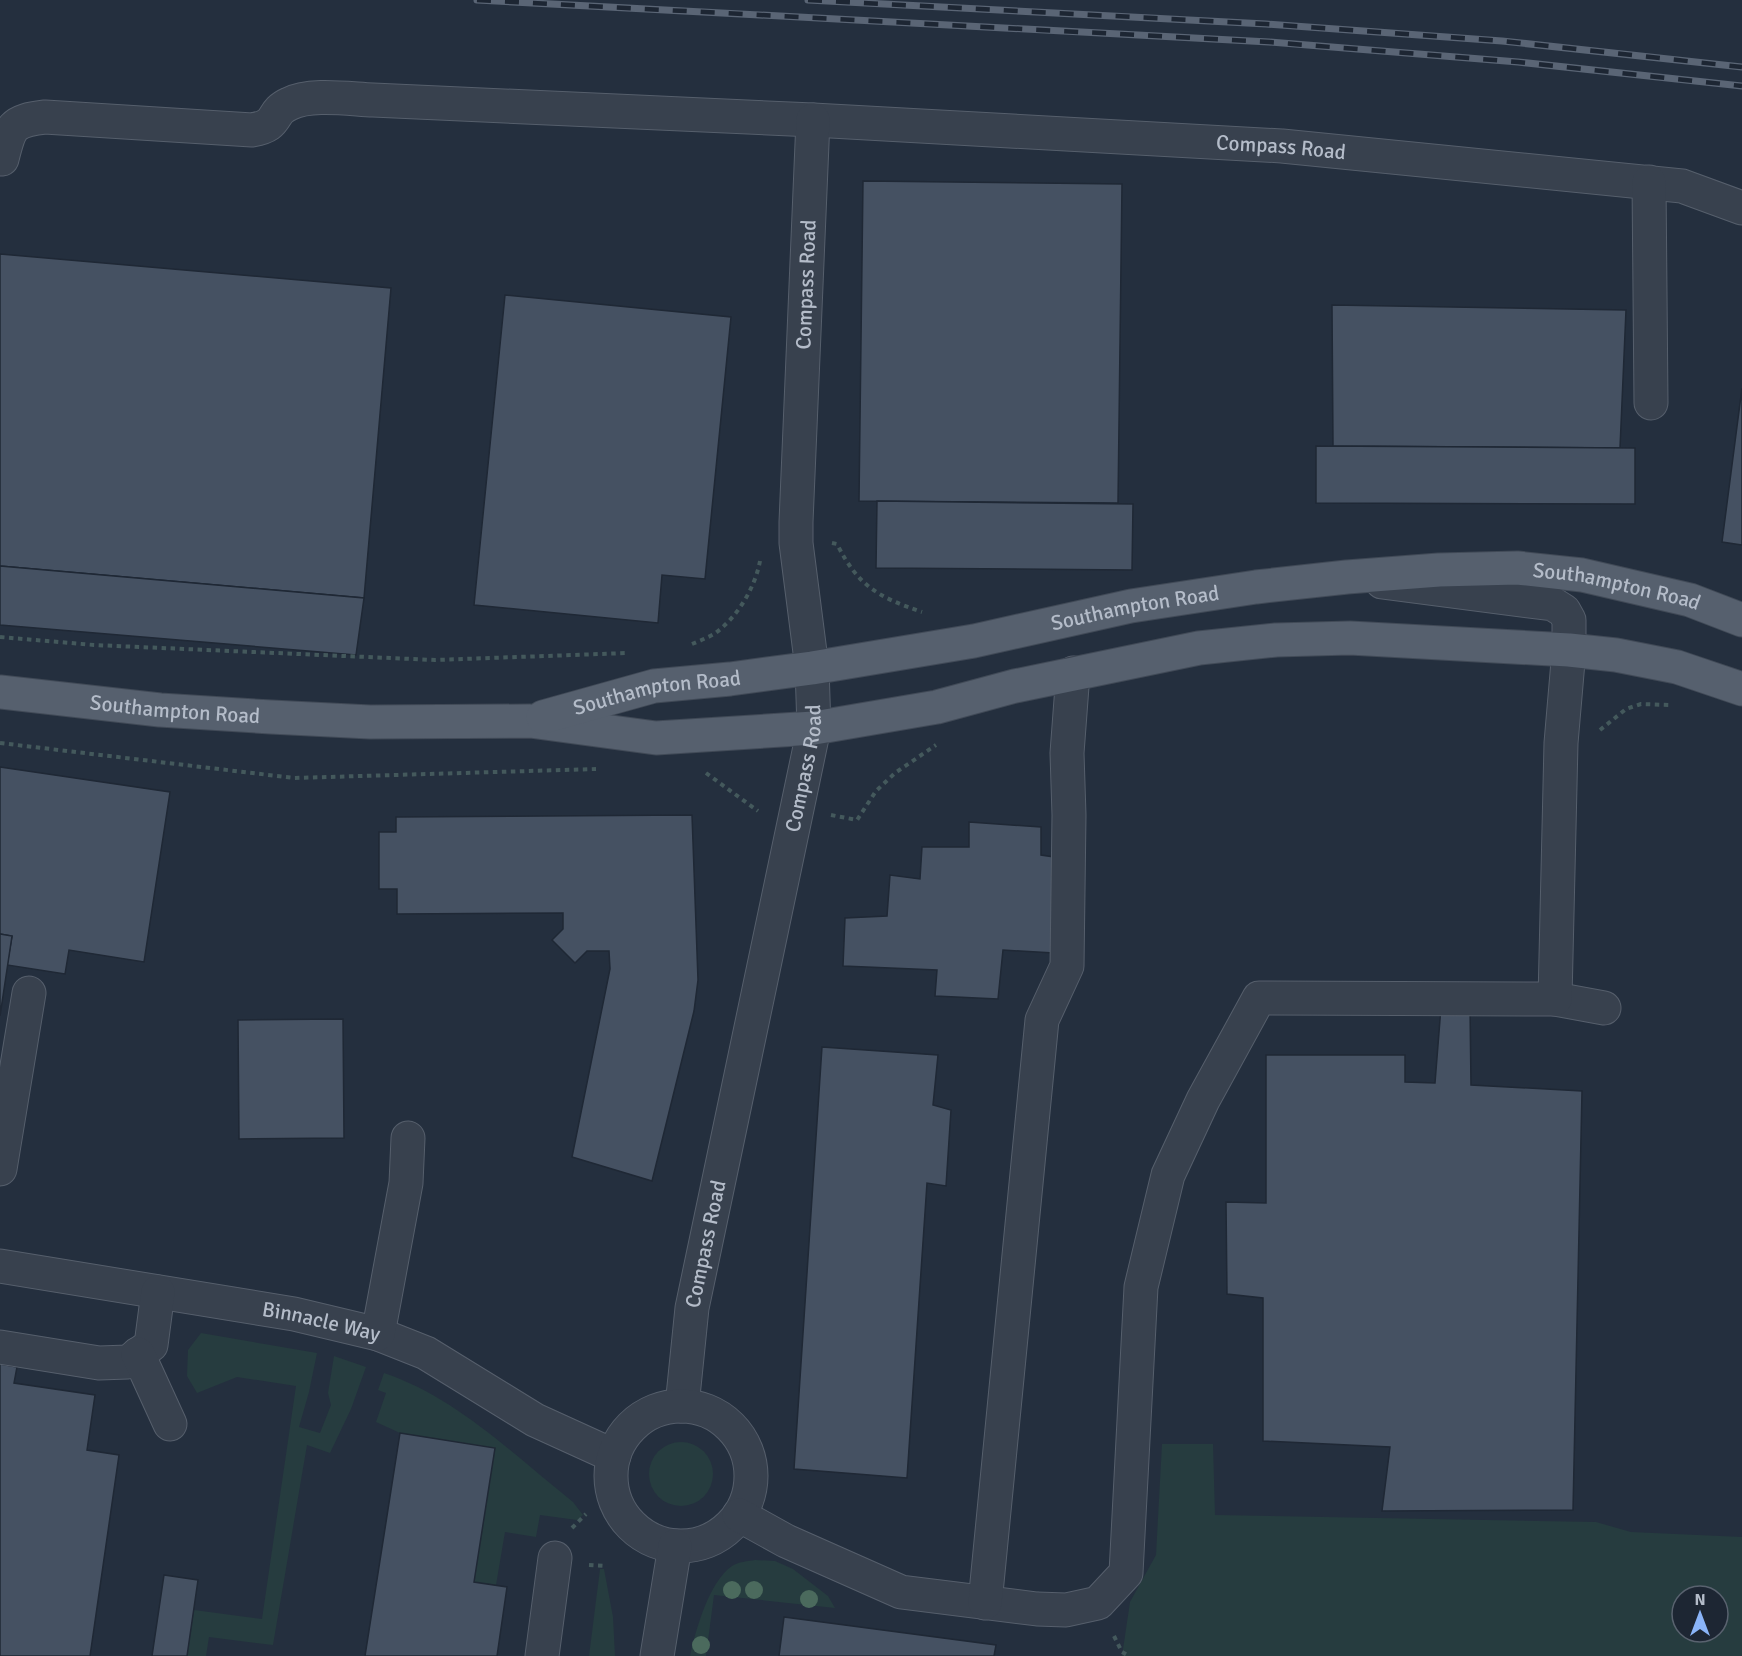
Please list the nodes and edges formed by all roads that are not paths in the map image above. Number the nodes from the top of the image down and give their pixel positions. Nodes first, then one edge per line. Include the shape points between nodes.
1 (813, 120) junction
2 (2, 159) dead end
3 (1649, 182) junction
4 (1742, 208) edge
5 (1651, 404) dead end
6 (1347, 577) junction
7 (1742, 620) edge
8 (1569, 650) junction
9 (812, 668) junction
10 (1073, 673) junction
11 (1742, 689) edge
12 (0, 692) edge
13 (530, 721) junction
14 (814, 728) junction
15 (29, 993) dead end
16 (1555, 999) junction
17 (1604, 1008) dead end
18 (408, 1138) dead end
19 (0, 1168) edge
20 (0, 1266) edge
21 (158, 1292) junction
22 (378, 1334) junction
23 (0, 1347) edge
24 (138, 1354) junction
25 (682, 1406) junction
26 (170, 1424) dead end
27 (614, 1456) junction
28 (739, 1515) junction
29 (675, 1546) junction
30 (555, 1558) dead end
31 (985, 1603) junction
32 (542, 1656) edge
33 (657, 1656) edge

1 - 2 street, Compass Road via 300,98 285,105 272,123 252,130 45,117 26,120 9,132
1 - 3 street, Compass Road via 1282,146
1 - 9 street, Compass Road via 796,522
3 - 4 street, Compass Road via 1682,186
3 - 5 street
6 - 7 main road, Southampton Road via 1517,568 1571,574 1690,600
6 - 8 street via 1553,604 1569,620
6 - 9 main road, Southampton Road via 1131,606 974,641
8 - 10 main road, Southampton Road via 1350,638 1276,640 1199,648
8 - 11 main road, Southampton Road via 1677,667
8 - 16 street via 1561,743
9 - 13 main road, Southampton Road via 654,686
9 - 14 street, Compass Road
10 - 14 main road, Southampton Road via 937,707
10 - 31 street via 1067,753 1066,966 1042,1020
12 - 13 main road, Southampton Road via 160,710 271,717 370,722
13 - 14 main road, Southampton Road via 656,738
14 - 25 street, Compass Road via 692,1308
15 - 19 street
16 - 17 street
16 - 31 street via 1259,998 1203,1100 1168,1175 1141,1287 1126,1573 1098,1603 1066,1610
18 - 22 street via 406,1183
20 - 21 street, Binnacle Way
21 - 22 street, Binnacle Way via 294,1314
21 - 24 street via 151,1345
22 - 27 street, Binnacle Way via 426,1353 535,1420
23 - 24 street via 99,1363 128,1362
24 - 26 street
25 - 27 street via 664,1408 633,1425
25 - 28 street via 701,1409 719,1418 745,1447 750,1483
27 - 29 street via 614,1497 623,1516 637,1531
28 - 29 street via 711,1539
28 - 31 street via 786,1541 900,1592
29 - 33 street
30 - 32 street

